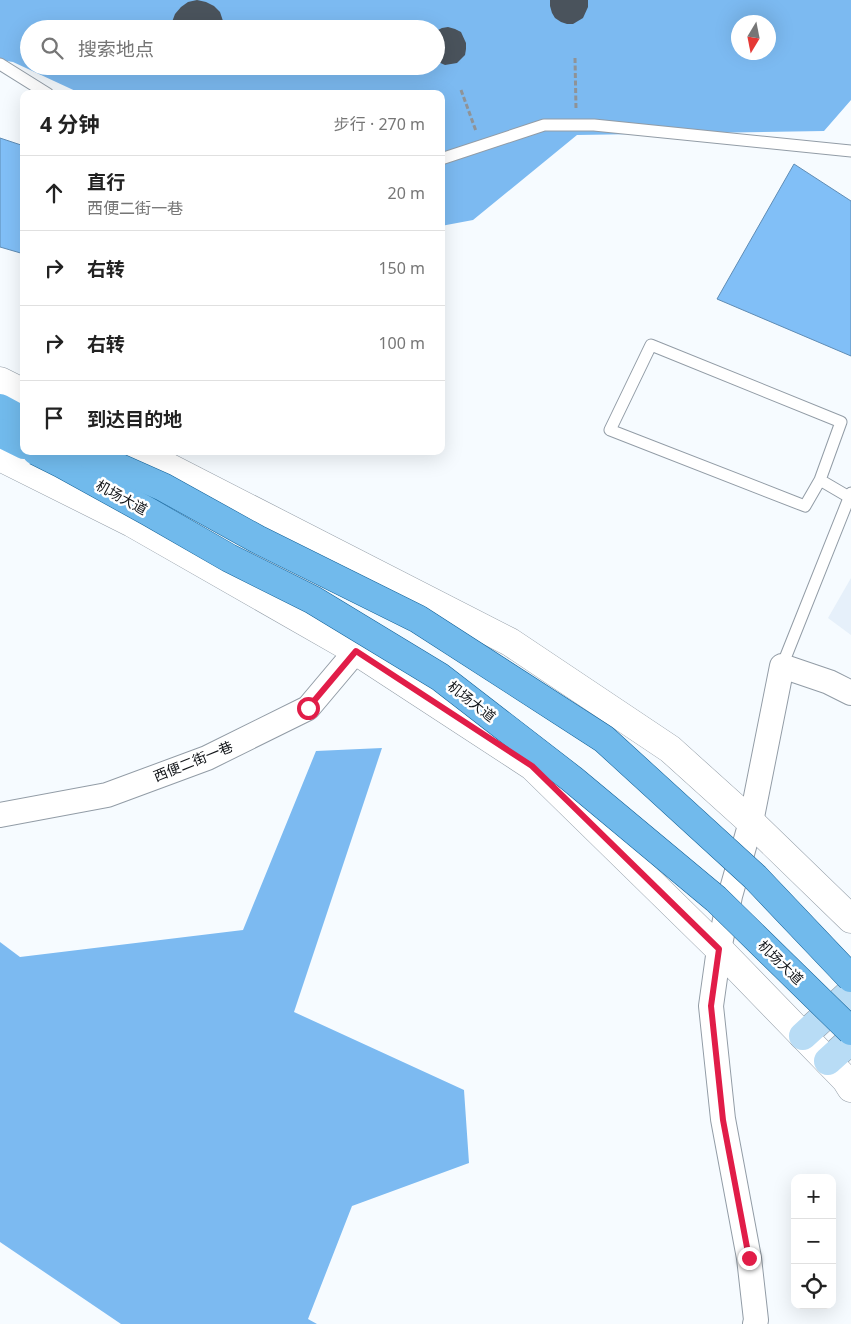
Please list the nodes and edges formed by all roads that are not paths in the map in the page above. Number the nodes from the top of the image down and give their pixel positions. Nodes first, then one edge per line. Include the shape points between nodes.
1 (0, 64) edge
2 (42, 90) edge
3 (851, 151) edge
4 (445, 159) edge
5 (0, 381) edge
6 (20, 391) edge
7 (0, 408) edge
8 (20, 419) edge
9 (0, 434) edge
10 (20, 443) edge
11 (44, 455) edge
12 (91, 455) edge
13 (146, 455) edge
14 (0, 457) edge
15 (820, 480) junction
16 (850, 494) edge
17 (356, 651) junction
18 (782, 666) junction
19 (851, 693) edge
20 (0, 815) edge
21 (751, 822) junction
22 (851, 919) edge
23 (719, 949) junction
24 (851, 978) edge
25 (851, 992) edge
26 (851, 1030) edge
27 (803, 1036) junction
28 (851, 1040) edge
29 (828, 1061) junction
30 (851, 1088) edge
31 (755, 1324) edge

1 - 2 lane
3 - 4 lane via 594,125 544,125
5 - 6 street
7 - 8 main road
9 - 10 main road
11 - 26 main road, 机场大道, bridge via 229,558 313,600 440,677 572,779 716,898
12 - 24 main road, 机场大道, bridge via 163,486 257,539 418,619 604,739 755,876
13 - 21 street via 510,642 670,748
14 - 17 street via 132,522
15 - 15 lane via 805,506 610,430 650,344 842,422
15 - 16 lane
16 - 18 lane
17 - 20 street, 西便二街一巷 via 308,708 207,758 107,795
17 - 23 street via 532,766
18 - 19 street
18 - 21 street
21 - 22 street
21 - 23 street
23 - 27 street
23 - 31 street via 711,1006 723,1120 749,1258
25 - 27 main road
27 - 29 street
28 - 29 main road
29 - 30 street

